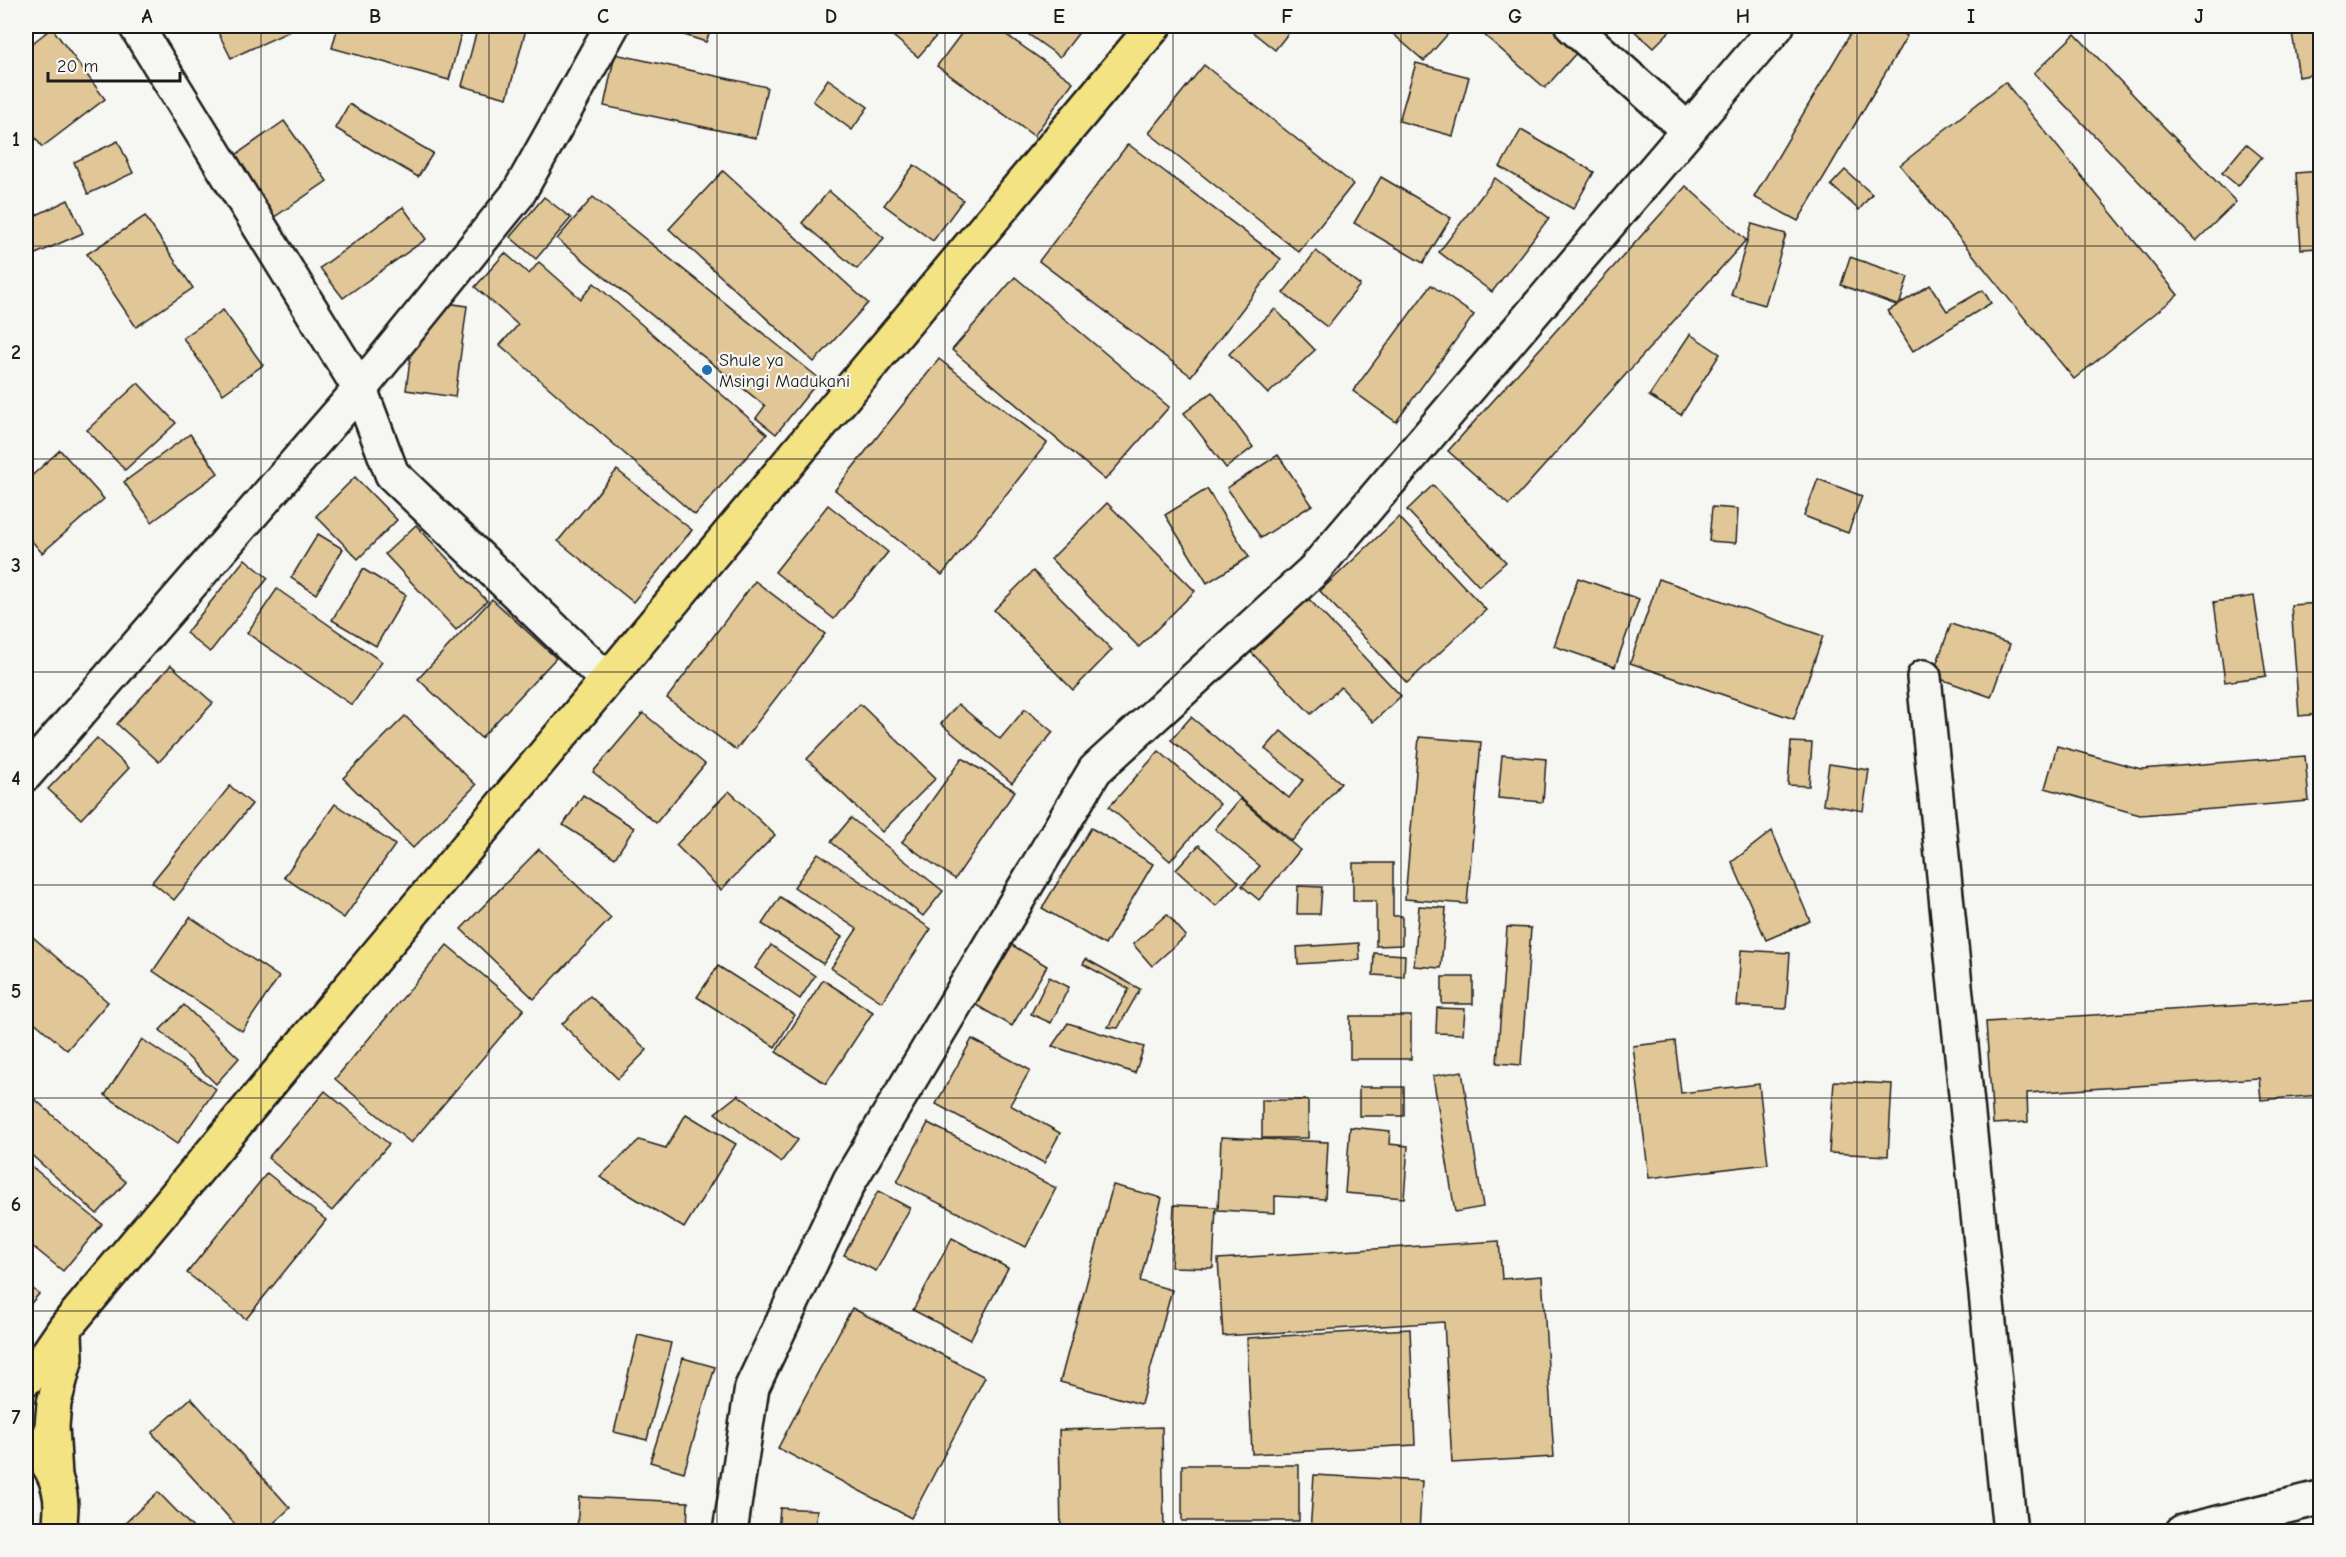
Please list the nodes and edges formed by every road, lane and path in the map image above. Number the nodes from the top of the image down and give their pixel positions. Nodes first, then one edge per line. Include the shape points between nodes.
1 (136, 26) edge
2 (612, 26) edge
3 (1154, 26) edge
4 (1572, 26) edge
5 (1777, 26) edge
6 (1688, 130) junction
7 (360, 388) junction
8 (1924, 677) dead end
9 (606, 679) junction
10 (26, 774) edge
11 (65, 1328) junction
12 (26, 1379) edge
13 (26, 1441) edge
14 (55, 1476) junction
15 (2320, 1498) edge
16 (63, 1524) edge
17 (730, 1532) edge
18 (2010, 1532) edge
19 (2182, 1532) edge

1 - 7 street
2 - 7 street via 518,194
3 - 9 main road
4 - 6 street
5 - 6 street
6 - 17 street via 1314,570 1095,770 850,1180 752,1387
7 - 9 street via 392,474
7 - 10 street
8 - 18 street
9 - 11 main road
11 - 12 main road
11 - 14 main road via 66,1358 52,1426
13 - 14 main road via 39,1451
14 - 16 main road
15 - 19 street

